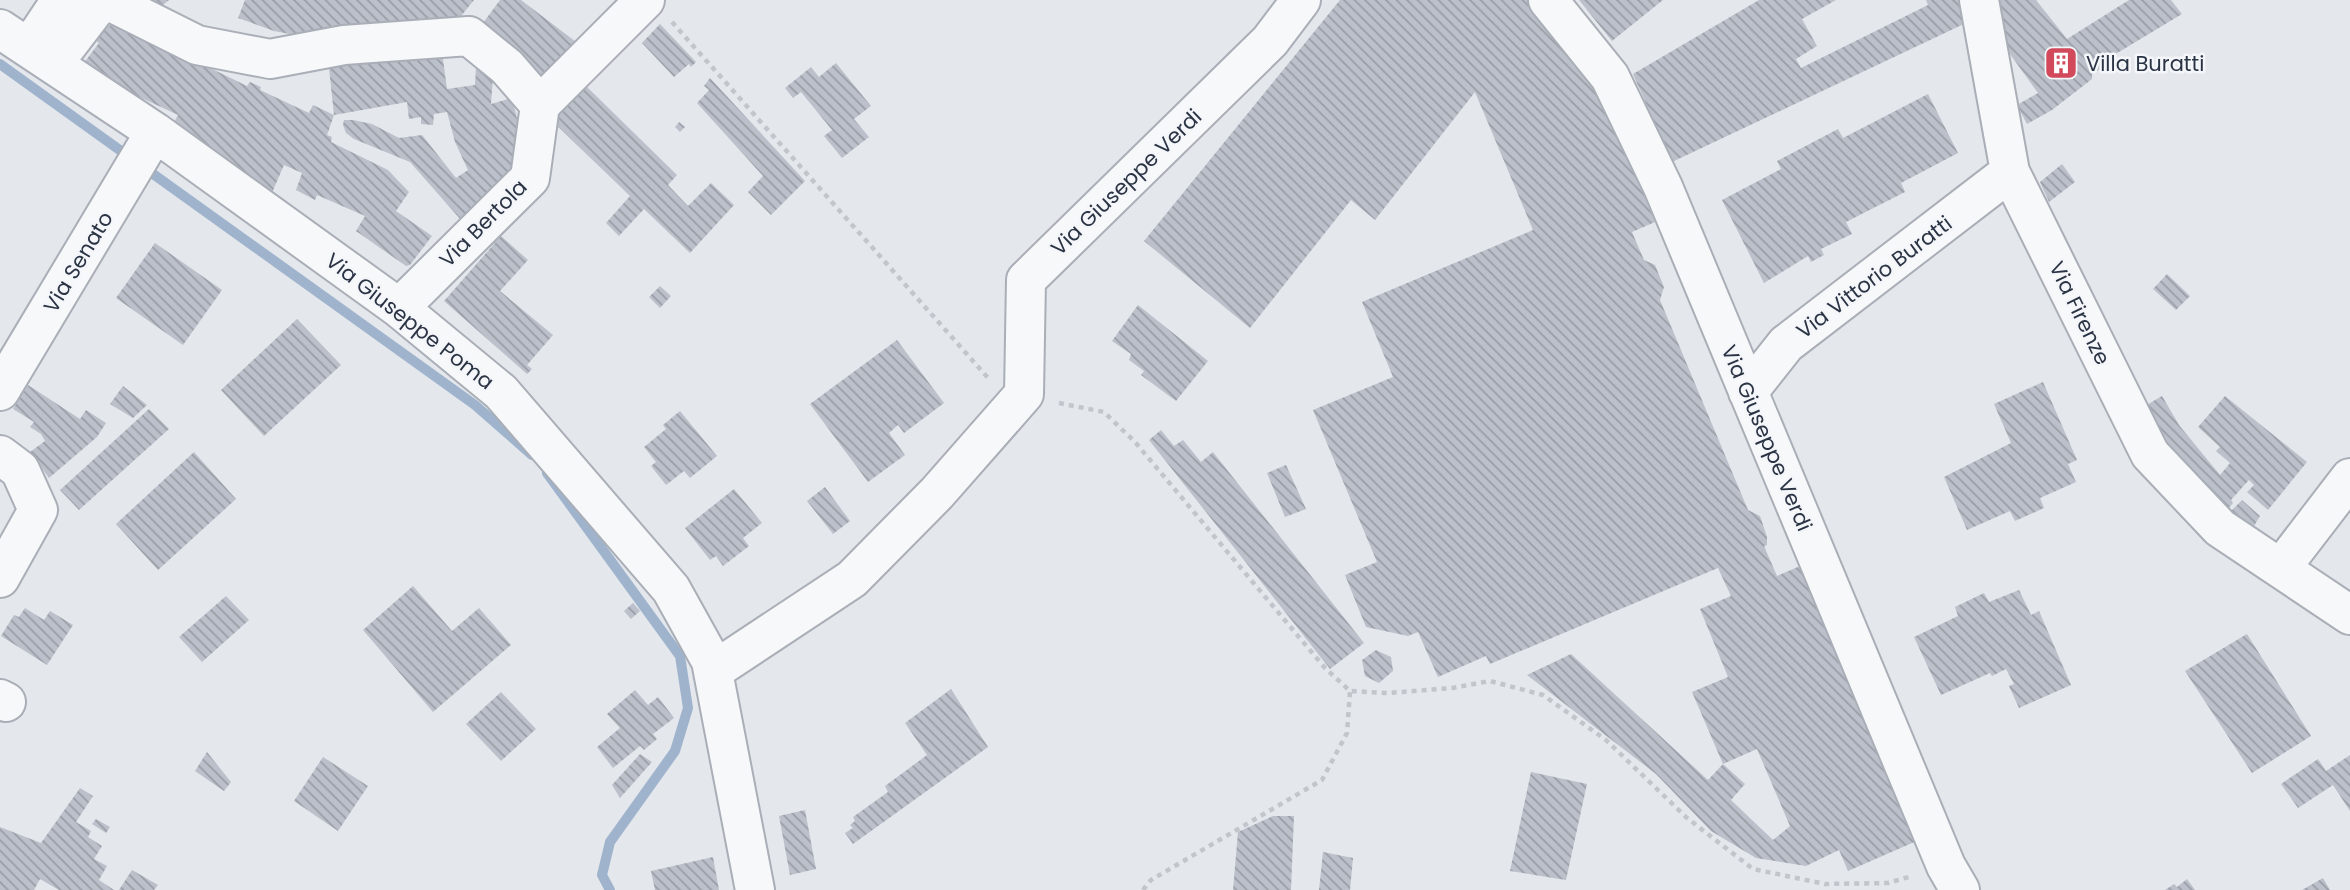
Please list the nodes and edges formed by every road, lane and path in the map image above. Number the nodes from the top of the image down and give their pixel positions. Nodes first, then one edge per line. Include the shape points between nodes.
1 (61, 0) edge
2 (102, 0) edge
3 (107, 0) edge
4 (1301, 0) edge
5 (1548, 0) edge
6 (1979, 0) edge
7 (658, 10) edge
8 (27, 47) edge
9 (540, 105) junction
10 (155, 132) junction
11 (2010, 172) junction
12 (399, 308) junction
13 (0, 391) edge
14 (1748, 392) junction
15 (1024, 394) junction
16 (0, 456) edge
17 (2350, 478) edge
18 (2281, 568) junction
19 (0, 578) edge
20 (2350, 614) edge
21 (713, 671) junction
22 (1350, 691) junction
23 (1953, 878) edge
24 (755, 890) edge
25 (1143, 890) edge

1 - 8 street
2 - 8 street
3 - 9 street via 197,45 270,59 344,45 469,36 507,67
4 - 15 street, Via Giuseppe Verdi via 1270,41 1026,280
5 - 14 street, Via Giuseppe Verdi via 1610,78 1662,187
6 - 11 street, Via Firenze
7 - 9 street
7 - 15 path via 985,376 1004,389
8 - 10 street, Via Giuseppe Poma
9 - 12 street, Via Bertola via 530,178
10 - 12 street, Via Giuseppe Poma
10 - 13 street, Via Senato
11 - 14 street, Via Vittorio Buratti via 1786,344
11 - 18 street, Via Firenze via 2150,454 2220,528
12 - 21 street, Via Giuseppe Poma via 501,392 662,579
14 - 23 street, Via Giuseppe Verdi
15 - 21 street via 937,493 852,579
15 - 22 path via 1104,412 1135,442 1325,668
16 - 19 street via 20,470 38,510
17 - 18 street
18 - 20 street, Via Firenze
21 - 24 street, Via Giuseppe Poma
22 - 23 path via 1388,693 1490,681 1543,695 1606,740 1687,818 1753,869 1825,884
22 - 25 path via 1348,733 1322,779 1151,880

